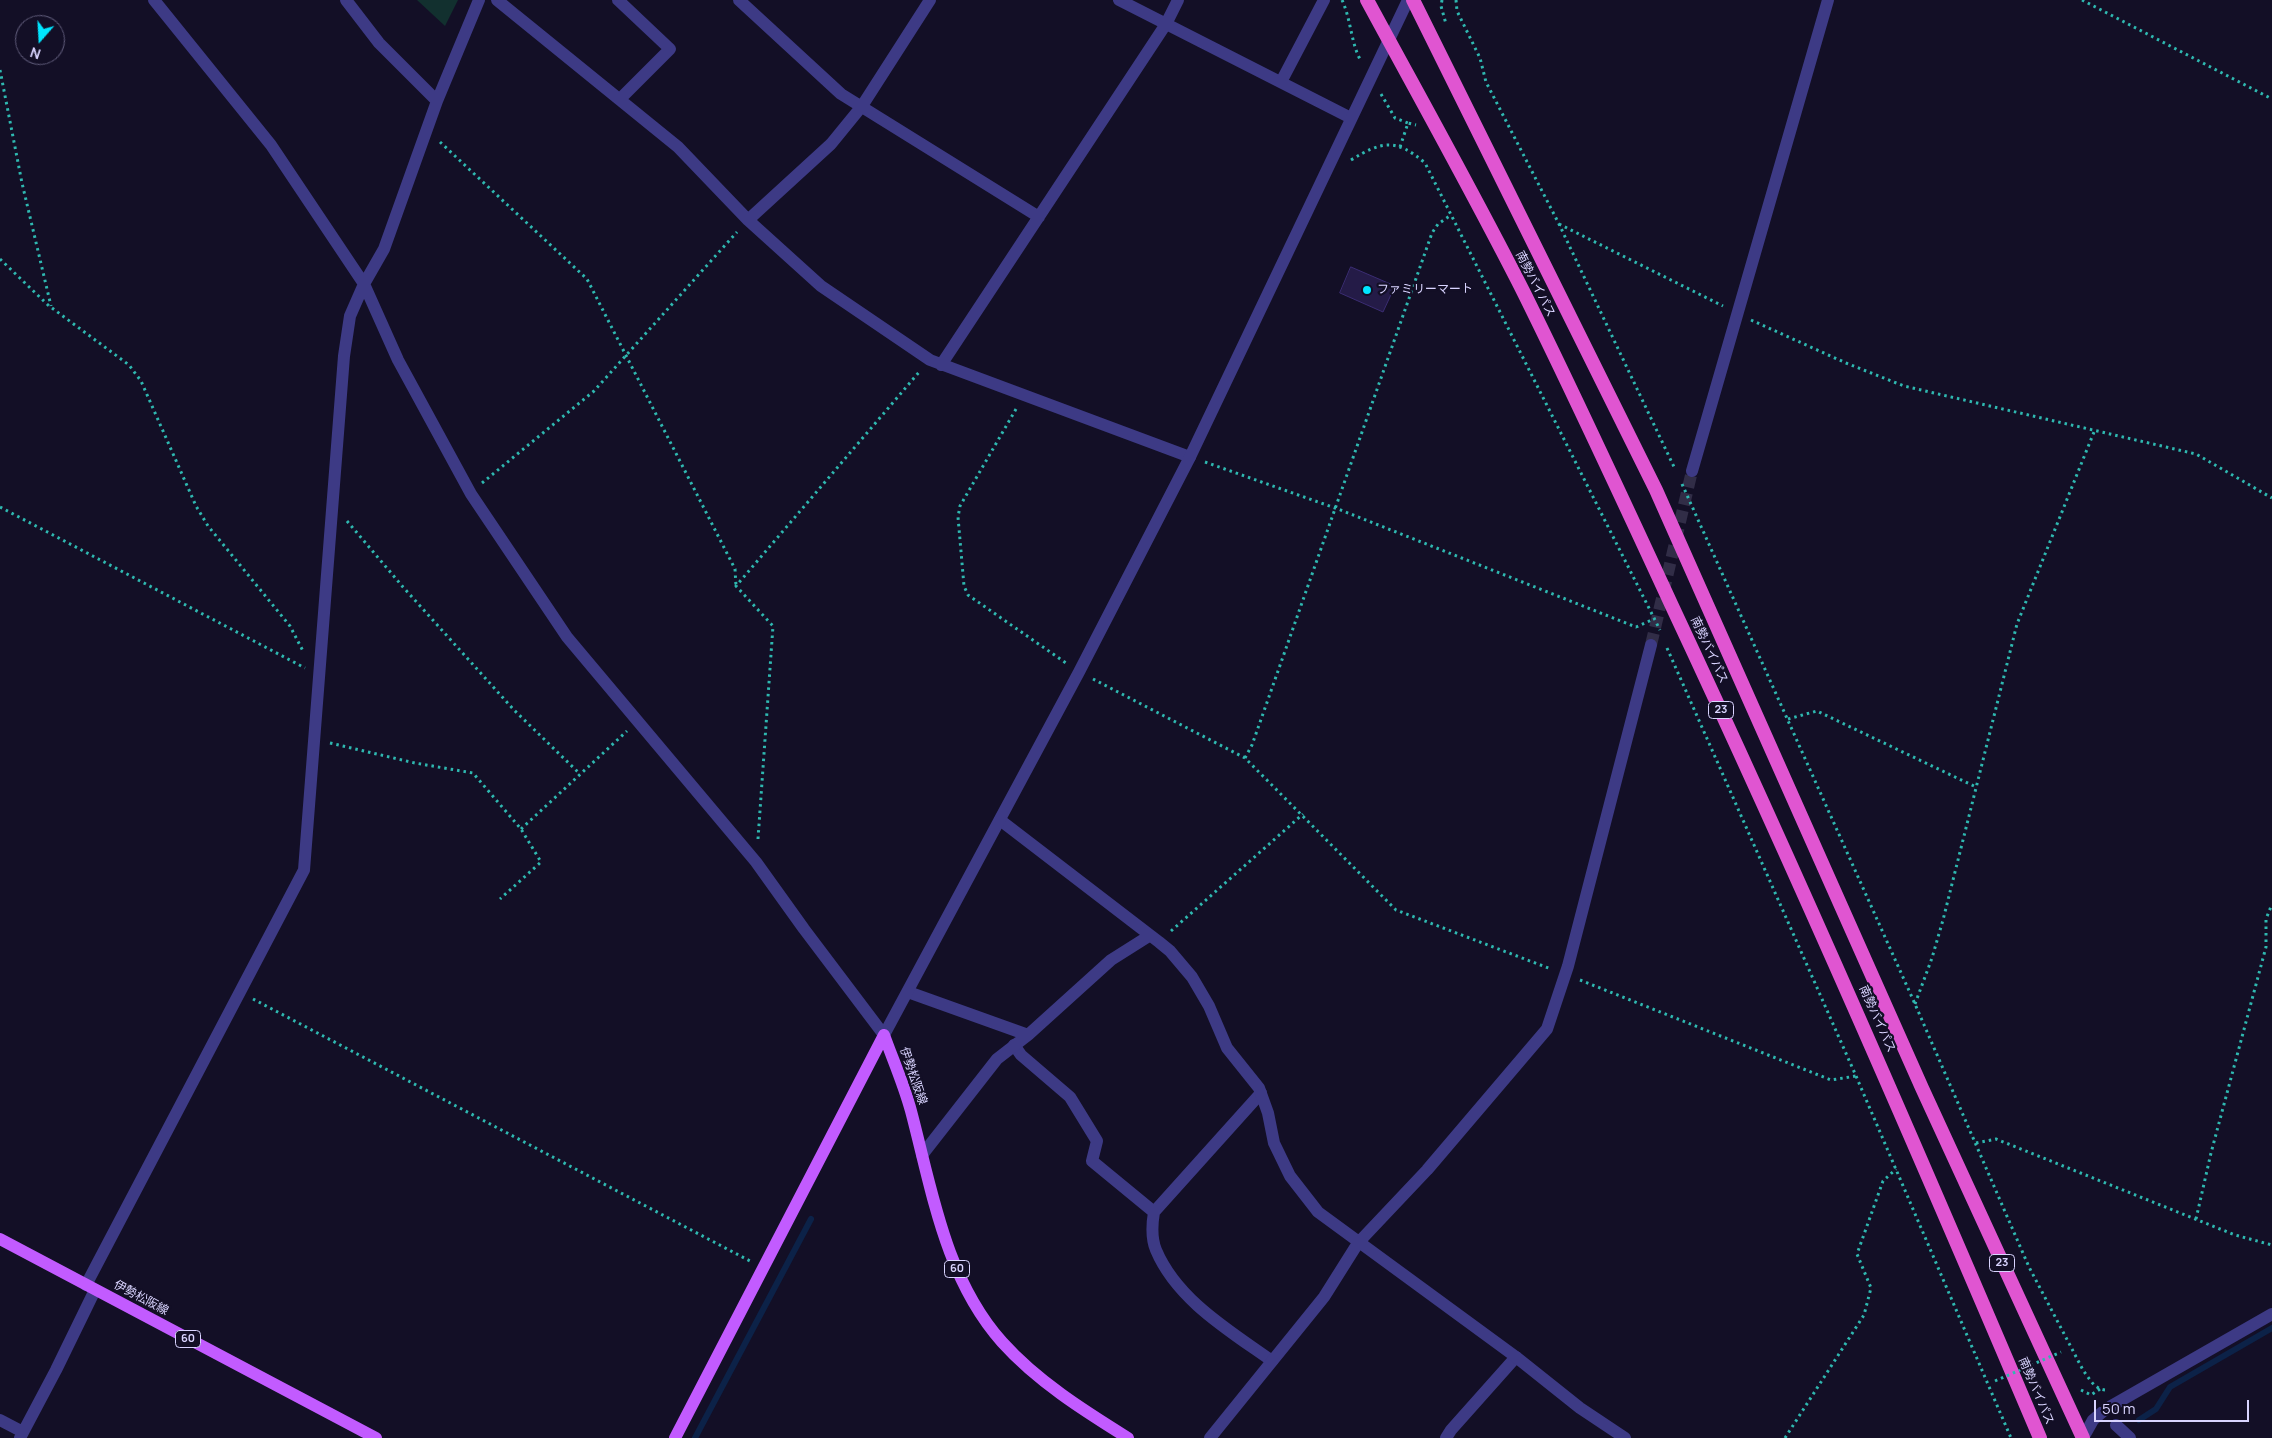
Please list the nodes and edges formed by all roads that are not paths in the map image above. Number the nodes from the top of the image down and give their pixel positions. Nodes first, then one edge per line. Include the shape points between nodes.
1 (154, 0) edge
2 (346, 0) edge
3 (479, 0) edge
4 (497, 0) edge
5 (618, 0) edge
6 (739, 0) edge
7 (930, 0) edge
8 (1119, 0) edge
9 (1178, 0) edge
10 (1324, 0) edge
11 (1367, 0) edge
12 (1408, 0) edge
13 (1413, 0) edge
14 (1828, 0) edge
15 (1166, 24) junction
16 (1388, 40) junction
17 (1281, 82) junction
18 (620, 99) junction
19 (438, 101) junction
20 (862, 106) junction
21 (1351, 118) junction
22 (1039, 216) junction
23 (748, 220) junction
24 (364, 284) junction
25 (936, 363) junction
26 (1190, 457) junction
27 (1692, 471) tunnel mouth
28 (1651, 645) tunnel mouth
29 (1000, 820) junction
30 (1154, 939) junction
31 (908, 992) junction
32 (884, 1035) junction
33 (1028, 1035) junction
34 (1014, 1045) junction
35 (1261, 1092) junction
36 (922, 1155) junction
37 (1154, 1212) junction
38 (0, 1239) edge
39 (1358, 1243) junction
40 (90, 1287) junction
41 (2272, 1314) edge
42 (1516, 1357) junction
43 (1272, 1361) junction
44 (0, 1420) edge
45 (2116, 1425) dead end
46 (22, 1435) edge
47 (376, 1438) edge
48 (675, 1438) edge
49 (1128, 1438) edge
50 (1210, 1438) edge
51 (1446, 1438) edge
52 (1625, 1438) edge
53 (2040, 1438) edge
54 (2083, 1438) edge
55 (2130, 1438) edge

1 - 24 street via 270,145
2 - 19 street via 379,44
3 - 19 street
4 - 18 street
5 - 18 street via 670,49
6 - 20 street via 842,94
7 - 20 street
8 - 15 street
9 - 15 street
10 - 17 street
11 - 16 highway, 南勢バイパス / 23
12 - 16 street
13 - 54 highway, 南勢バイパス / 23 via 1656,490 1918,1078
14 - 27 street
15 - 17 street
15 - 22 street
16 - 21 street
16 - 53 highway, 南勢バイパス / 23 via 1524,294 1611,474 1875,1052
17 - 21 street
18 - 23 street via 678,147
19 - 24 street via 384,249
20 - 22 street
20 - 23 street via 831,144
21 - 26 street
22 - 25 street
23 - 25 street via 821,286
24 - 32 street via 398,360 471,494 567,636 756,862
24 - 40 street via 350,316 344,356 304,870
25 - 26 street
26 - 29 street
28 - 39 street via 1548,1029 1427,1170
29 - 30 street
29 - 31 street
30 - 33 street via 1111,960
30 - 35 street via 1170,951 1192,977 1226,1048
31 - 32 street
31 - 33 street
32 - 36 main road, 伊勢松阪線 / 60 via 910,1108
32 - 48 main road, 伊勢松阪線
33 - 34 street
34 - 36 street via 997,1059
34 - 37 street via 1070,1097 1097,1141 1092,1161
35 - 37 street
35 - 39 street via 1274,1143 1290,1176 1318,1212
36 - 49 main road, 伊勢松阪線 / 60 via 945,1241 979,1310 1000,1340 1052,1388
37 - 43 street via 1152,1229 1156,1249 1172,1279 1208,1314
38 - 40 main road, 伊勢松阪線 / 60
39 - 42 street
39 - 43 street via 1324,1297
40 - 46 street via 56,1370
40 - 47 main road, 伊勢松阪線 / 60
41 - 54 street via 2106,1409 2093,1420
42 - 51 street
42 - 52 street via 1580,1408
43 - 50 street
44 - 46 street
45 - 55 street

